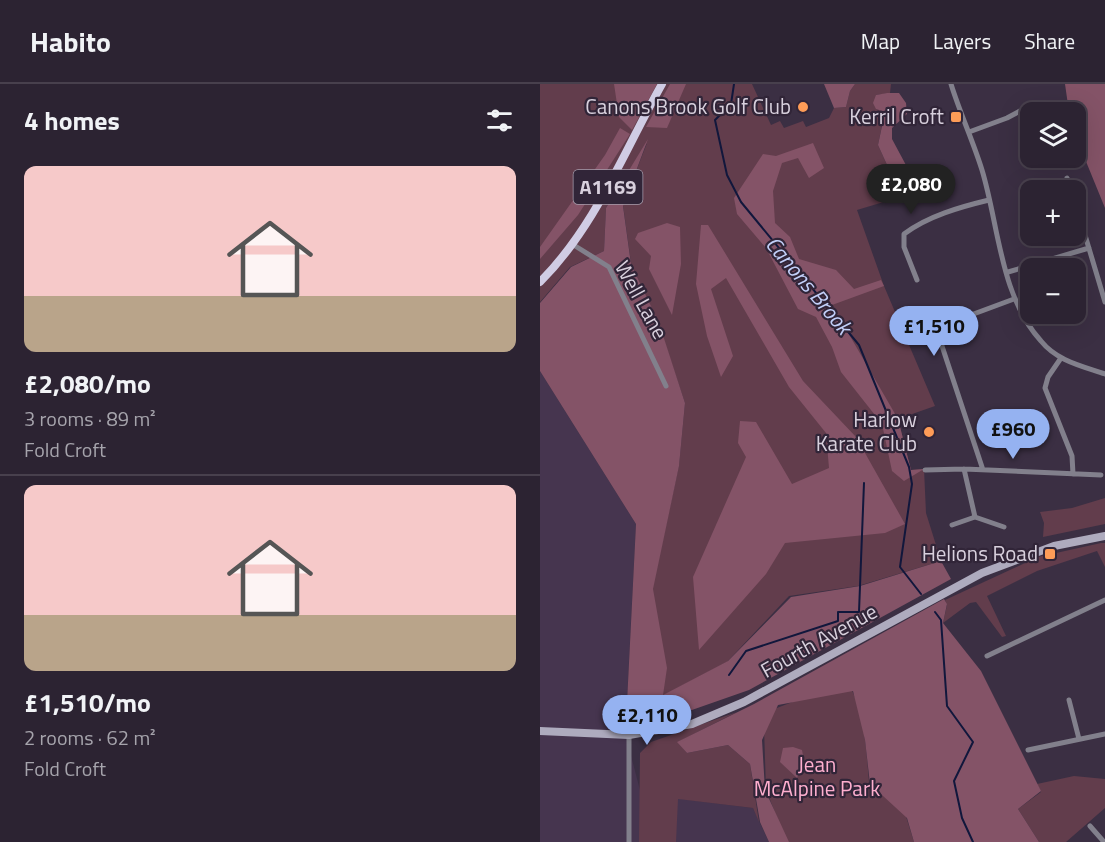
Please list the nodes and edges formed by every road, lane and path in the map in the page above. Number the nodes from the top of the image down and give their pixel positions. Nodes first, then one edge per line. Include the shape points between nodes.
1 (662, 84) edge
2 (951, 84) edge
3 (1020, 111) edge
4 (969, 132) junction
5 (989, 200) junction
6 (1086, 238) edge
7 (572, 244) junction
8 (1089, 248) junction
9 (1008, 272) junction
10 (917, 280) dead end
11 (540, 282) edge
12 (1014, 299) junction
13 (1105, 302) edge
14 (1061, 358) junction
15 (1105, 374) edge
16 (666, 386) dead end
17 (964, 469) junction
18 (925, 470) dead end
19 (983, 470) junction
20 (1073, 474) junction
21 (1101, 475) dead end
22 (975, 517) junction
23 (952, 525) dead end
24 (1004, 527) dead end
25 (1105, 536) edge
26 (1105, 600) edge
27 (987, 656) dead end
28 (1069, 700) dead end
29 (540, 730) edge
30 (1105, 734) edge
31 (629, 735) junction
32 (1078, 740) junction
33 (1028, 750) dead end
34 (1090, 826) dead end
35 (629, 842) edge
36 (1104, 842) edge

1 - 7 main road, A1169
2 - 4 street
3 - 4 street
4 - 5 street
5 - 9 street
5 - 10 street via 932,219 904,234 904,247
6 - 8 street
7 - 11 main road, A1169
7 - 16 street, Well Lane via 609,267
8 - 9 street
8 - 13 street
9 - 12 street
12 - 14 street via 1041,342
12 - 19 street via 952,322 941,330 942,346
14 - 15 street
14 - 20 street via 1045,388 1072,456
17 - 18 street
17 - 19 street
17 - 22 street
19 - 20 street
20 - 21 street
22 - 23 street
22 - 24 street
25 - 31 street, Fourth Avenue via 1054,546 982,573 716,715 684,726
26 - 27 street
28 - 32 street
29 - 31 street, Fourth Avenue
30 - 32 street
31 - 35 street
32 - 33 street
34 - 36 street

